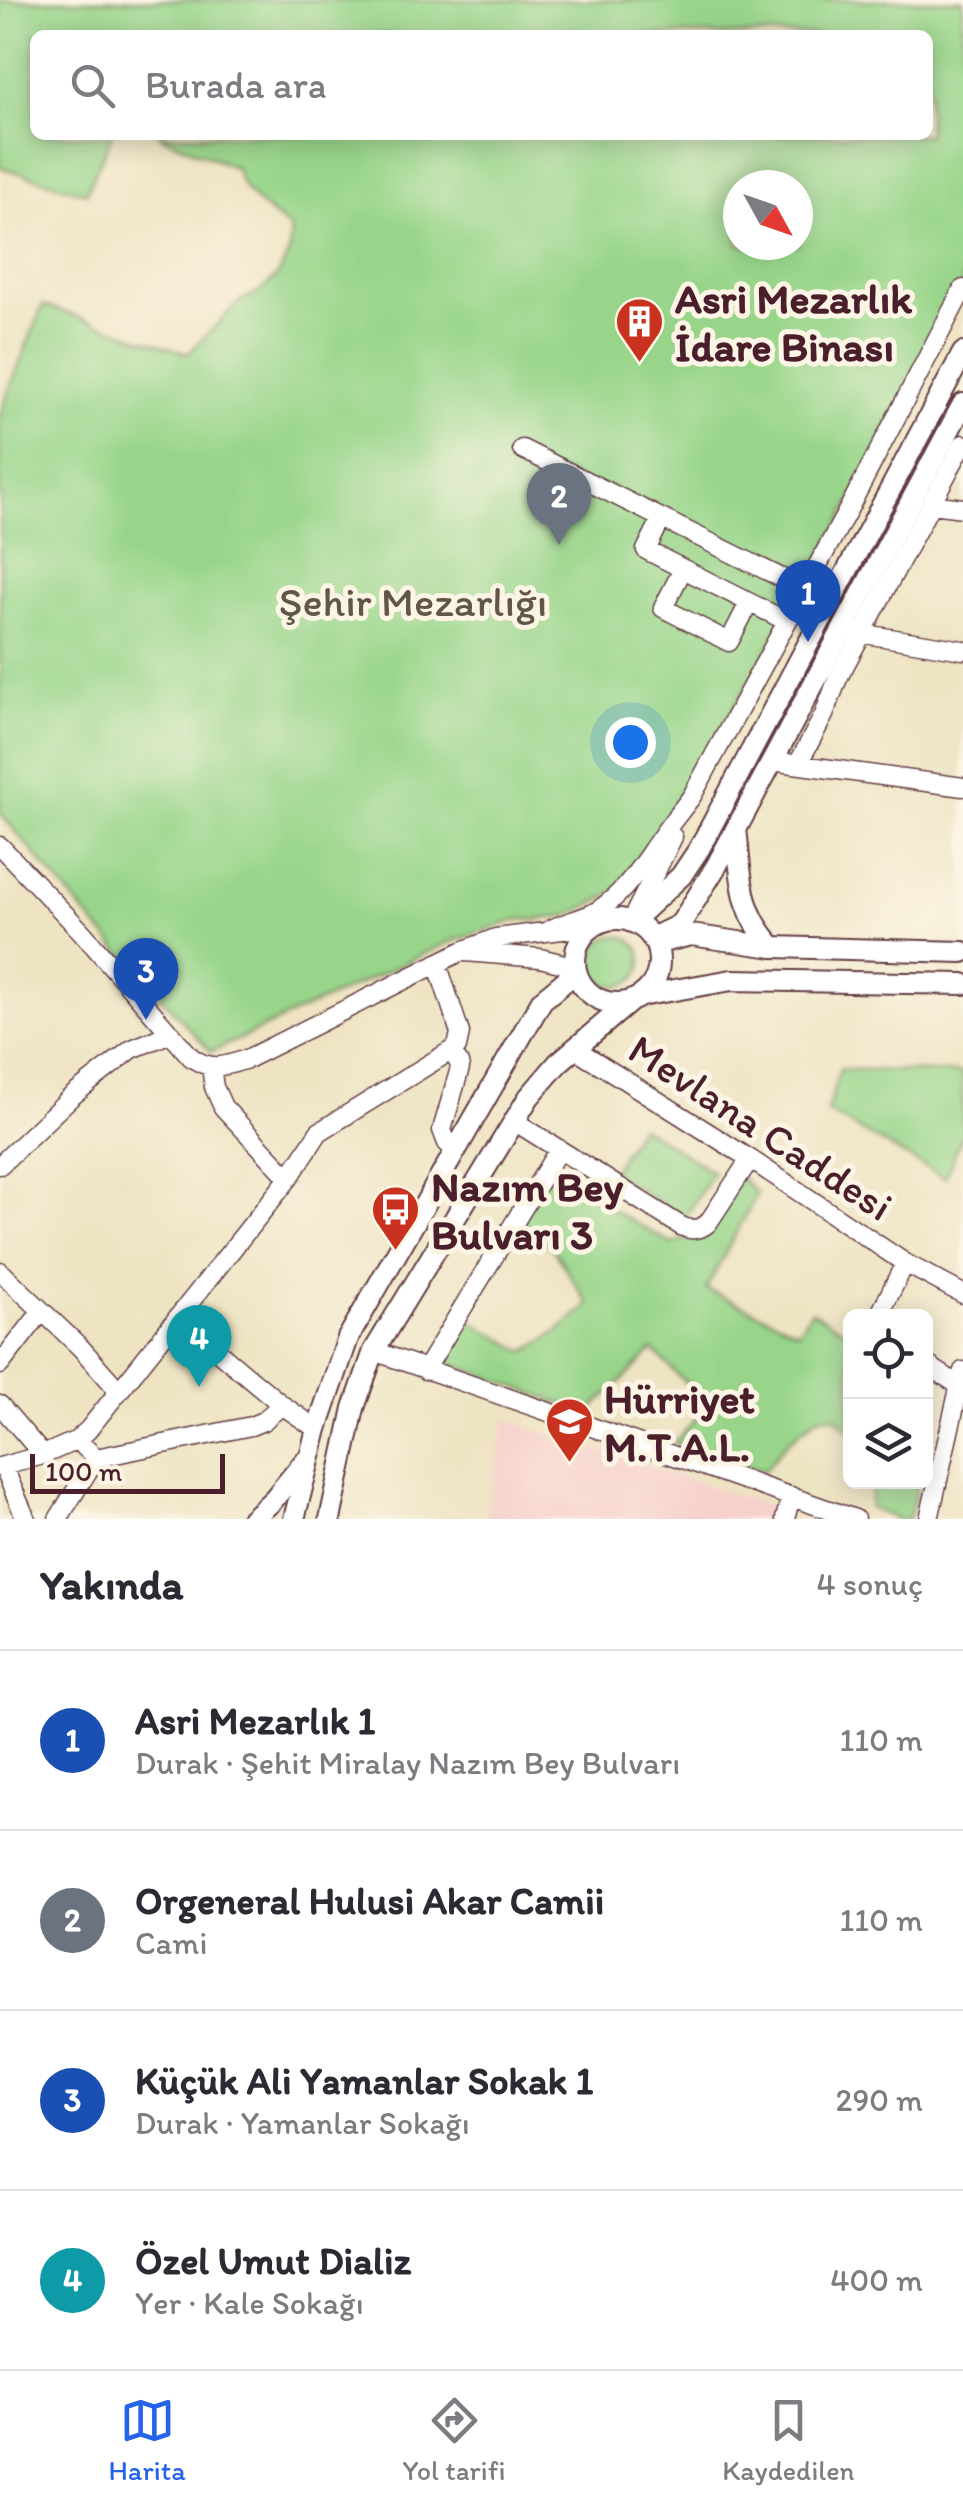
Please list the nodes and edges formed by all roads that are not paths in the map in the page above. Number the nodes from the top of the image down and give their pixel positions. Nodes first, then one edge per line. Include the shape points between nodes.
1 (963, 289) edge
2 (963, 353) edge
3 (963, 404) edge
4 (963, 444) edge
5 (522, 449) dead end
6 (931, 504) junction
7 (963, 508) edge
8 (661, 520) junction
9 (683, 569) junction
10 (804, 589) junction
11 (749, 602) junction
12 (786, 622) junction
13 (852, 632) junction
14 (963, 650) edge
15 (772, 761) junction
16 (798, 764) junction
17 (963, 787) edge
18 (692, 796) junction
19 (736, 828) junction
20 (0, 846) edge
21 (631, 922) junction
22 (595, 926) junction
23 (546, 932) junction
24 (653, 941) junction
25 (774, 947) junction
26 (460, 952) junction
27 (963, 952) edge
28 (437, 963) junction
29 (576, 969) junction
30 (963, 984) edge
31 (636, 998) junction
32 (171, 1033) junction
33 (574, 1048) junction
34 (452, 1052) junction
35 (211, 1067) junction
36 (514, 1121) junction
37 (455, 1150) junction
38 (560, 1150) junction
39 (750, 1159) junction
40 (0, 1165) edge
41 (289, 1178) junction
42 (905, 1263) junction
43 (0, 1271) edge
44 (963, 1294) edge
45 (883, 1309) edge
46 (42, 1311) junction
47 (178, 1318) junction
48 (374, 1351) junction
49 (0, 1365) edge
50 (933, 1367) edge
51 (425, 1370) junction
52 (961, 1378) edge
53 (119, 1391) junction
54 (0, 1405) edge
55 (282, 1405) junction
56 (317, 1430) junction
57 (77, 1440) junction
58 (312, 1452) junction
59 (43, 1456) junction
60 (96, 1458) junction
61 (2, 1466) edge
62 (791, 1496) junction
63 (26, 1519) edge
64 (58, 1519) edge
65 (252, 1519) edge
66 (294, 1519) edge
67 (330, 1519) edge
68 (785, 1519) edge
69 (855, 1519) edge
70 (929, 1519) edge

1 - 10 street
2 - 21 main road via 700,849
3 - 13 main road
4 - 6 street
5 - 8 street
6 - 7 street
6 - 13 street
8 - 9 street via 646,550
8 - 10 street
9 - 11 street
9 - 11 street via 663,608 729,642
10 - 12 street
11 - 12 street
12 - 18 street
13 - 14 street
13 - 15 main road
13 - 16 street
15 - 16 street
15 - 19 main road
16 - 17 street
18 - 21 street
18 - 23 street via 614,898
19 - 24 main road via 688,914
19 - 25 main road via 746,906
20 - 32 street
21 - 22 main road
21 - 24 main road
22 - 23 street
22 - 29 main road via 580,944
23 - 26 street via 496,938
24 - 25 main road via 690,935
24 - 31 main road via 656,976
25 - 27 main road
26 - 28 street
26 - 29 street via 540,958
28 - 34 street via 460,1033
28 - 35 street via 247,1059
29 - 31 main road via 600,1000
29 - 37 main road via 542,1000
30 - 31 main road via 732,980
31 - 33 main road
32 - 35 street via 191,1057
32 - 40 street via 132,1050
33 - 36 main road
33 - 39 street, Mevlana Caddesi
34 - 37 street via 460,1068 442,1130
34 - 41 street via 324,1128
35 - 41 street via 223,1107
36 - 38 street
36 - 48 main road
37 - 56 main road via 348,1338
38 - 39 street via 692,1230 708,1223
38 - 51 street
39 - 42 street, Mevlana Caddesi
41 - 47 street
42 - 44 street, Mevlana Caddesi
42 - 45 street
43 - 46 street
46 - 49 street
46 - 53 street
47 - 53 street
47 - 55 street
48 - 51 street
48 - 67 main road
50 - 52 street
51 - 62 street
52 - 70 street
53 - 57 street
54 - 59 street
55 - 56 street
55 - 60 street via 251,1426
56 - 58 main road
57 - 59 street
57 - 60 street
58 - 65 main road
58 - 66 main road
59 - 61 street
60 - 64 street
61 - 63 street
62 - 68 street
62 - 69 street

